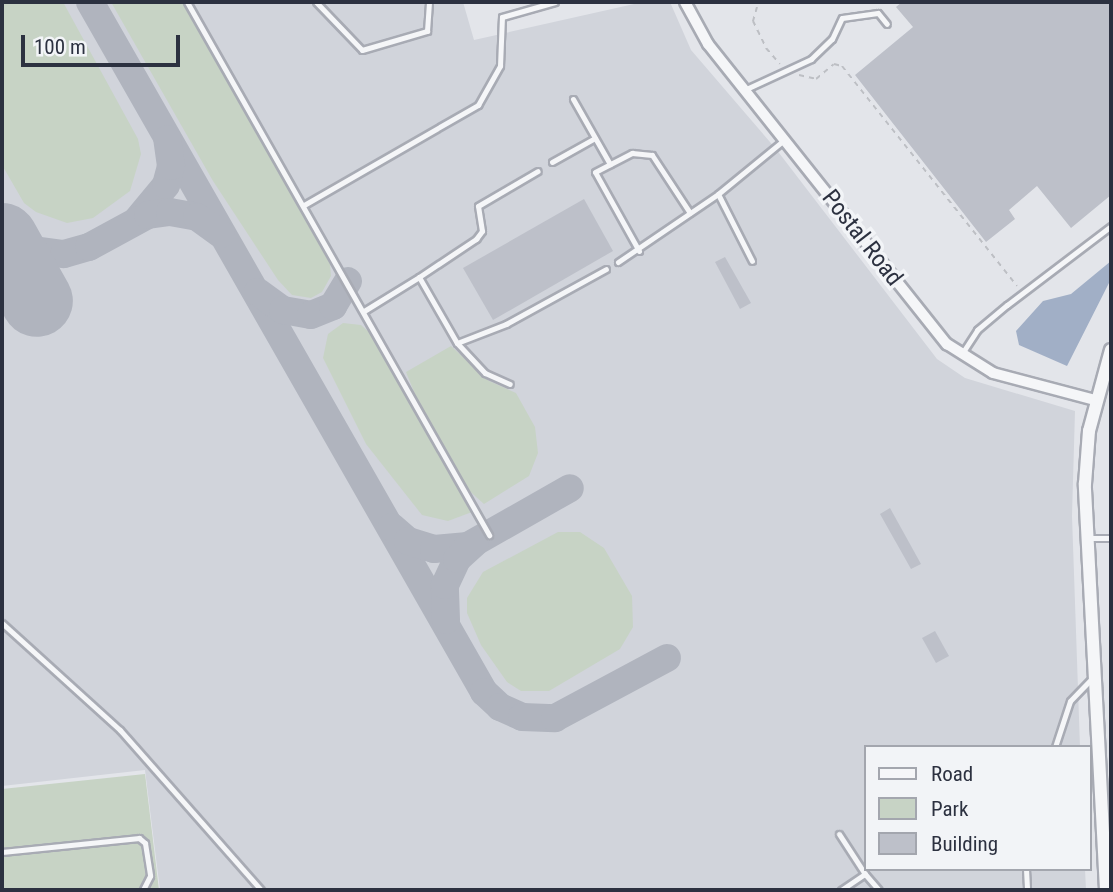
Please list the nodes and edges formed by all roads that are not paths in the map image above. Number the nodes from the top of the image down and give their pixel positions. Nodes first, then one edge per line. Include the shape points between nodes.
1 (187, 2) edge
2 (316, 2) edge
3 (429, 2) edge
4 (555, 2) edge
5 (685, 2) edge
6 (887, 24) dead end
7 (744, 90) junction
8 (573, 99) dead end
9 (595, 138) junction
10 (783, 140) junction
11 (552, 162) dead end
12 (610, 164) junction
13 (538, 171) dead end
14 (718, 194) junction
15 (303, 205) junction
16 (690, 213) junction
17 (1111, 226) edge
18 (639, 251) junction
19 (752, 261) dead end
20 (618, 262) dead end
21 (606, 268) dead end
22 (419, 277) junction
23 (364, 311) junction
24 (457, 343) junction
25 (1111, 350) edge
26 (961, 356) junction
27 (510, 384) dead end
28 (1095, 400) junction
29 (489, 535) dead end
30 (1088, 538) junction
31 (1111, 538) edge
32 (2, 624) edge
33 (1095, 676) junction
34 (1056, 745) edge
35 (838, 834) dead end
36 (1108, 844) edge
37 (2, 852) edge
38 (1026, 871) edge
39 (865, 874) junction
40 (143, 890) edge
41 (261, 890) edge
42 (841, 890) edge
43 (879, 890) edge
44 (1027, 890) edge
45 (1107, 890) edge

1 - 15 lane
2 - 3 lane via 362,50 427,31
4 - 15 lane via 502,17 500,66 478,105
5 - 7 street, Postal Road via 708,44
6 - 7 lane via 878,13 842,18 832,39 811,59
7 - 10 street, Postal Road
8 - 9 lane
9 - 11 lane
9 - 12 lane
10 - 14 lane
10 - 26 street, Postal Road via 933,329
12 - 16 lane via 632,153 652,155
12 - 18 lane via 596,172
13 - 22 lane via 478,206 482,231 476,239
14 - 16 lane
14 - 19 lane
15 - 23 lane
16 - 18 lane
17 - 26 lane via 977,330
18 - 20 lane
21 - 24 lane via 506,324
22 - 23 lane
22 - 24 lane
23 - 29 lane
24 - 27 lane via 485,373
25 - 28 street
26 - 28 street, Postal Road via 993,373
28 - 30 street via 1086,463
30 - 31 lane
30 - 33 street
32 - 41 lane via 120,730
33 - 34 lane via 1082,684 1070,701
33 - 36 street
35 - 39 lane
36 - 45 street
37 - 40 lane via 139,838 145,843 150,881
38 - 44 lane
39 - 42 lane
39 - 43 lane

